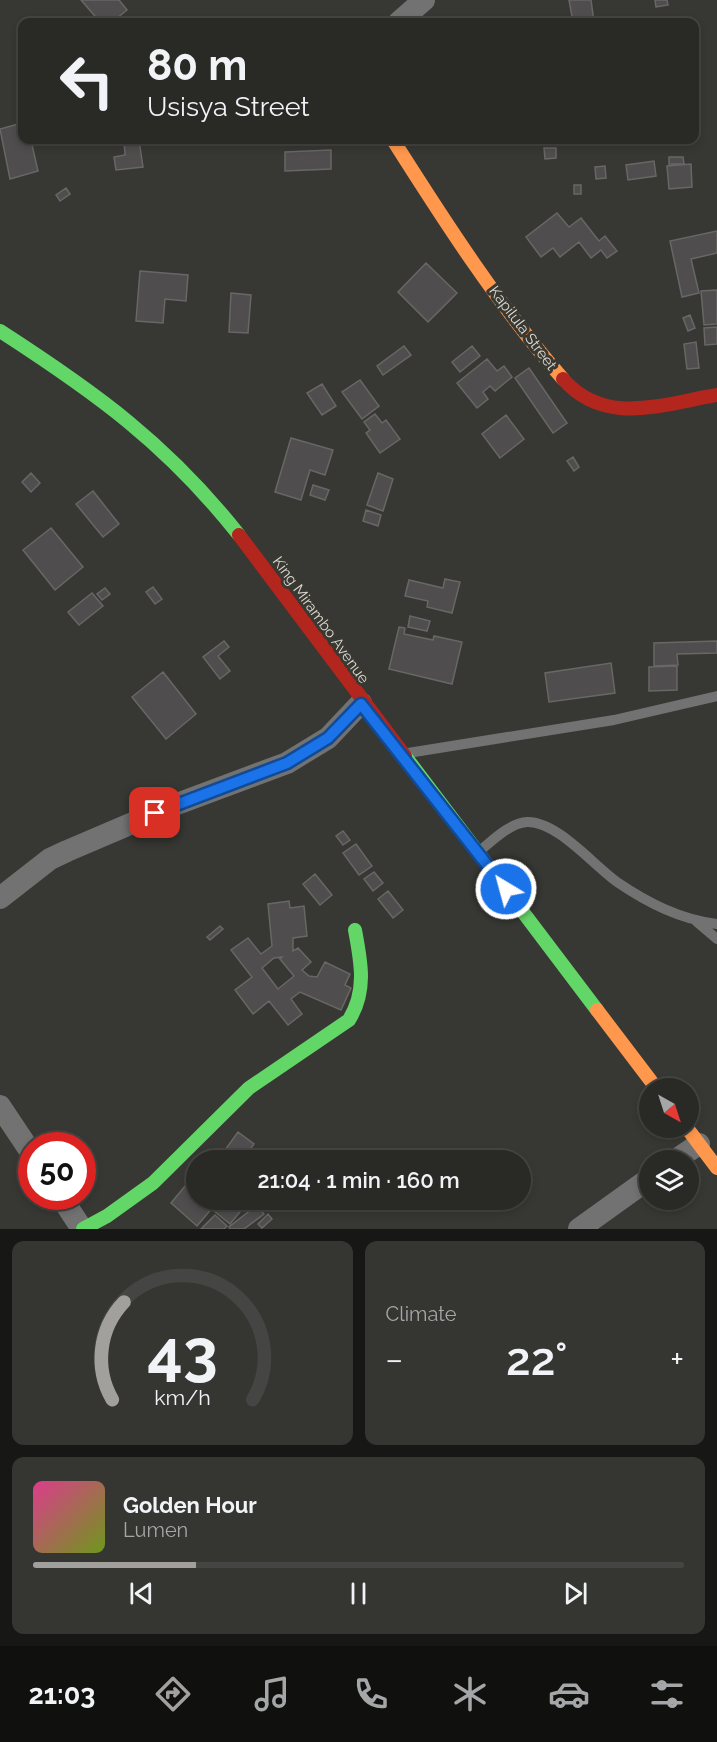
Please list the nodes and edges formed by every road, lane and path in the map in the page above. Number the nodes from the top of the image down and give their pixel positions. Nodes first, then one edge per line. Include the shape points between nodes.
1 (424, 0) edge
2 (404, 18) edge
3 (396, 144) edge
4 (0, 331) edge
5 (717, 395) edge
6 (717, 696) edge
7 (361, 704) junction
8 (403, 754) junction
9 (478, 853) junction
10 (0, 898) edge
11 (696, 921) junction
12 (717, 924) edge
13 (355, 930) dead end
14 (717, 939) edge
15 (649, 1078) edge
16 (0, 1106) edge
17 (18, 1133) edge
18 (691, 1138) edge
19 (694, 1138) edge
20 (682, 1150) edge
21 (717, 1168) edge
22 (639, 1186) edge
23 (70, 1210) edge
24 (82, 1229) edge
25 (579, 1229) edge

1 - 2 street
3 - 5 main road, Kapilula Street via 446,223 538,351 587,400 610,409 638,408
4 - 7 main road, King Mirambo Avenue via 98,396 184,471 270,576
6 - 8 lane via 614,720
7 - 8 main road, King Mirambo Avenue
7 - 10 street via 328,738 287,763 67,851 50,859
8 - 9 main road, King Mirambo Avenue
9 - 11 lane via 504,831 525,822 541,823 555,830 617,882 668,913
9 - 15 main road, King Mirambo Avenue
11 - 12 lane
11 - 14 lane
13 - 24 main road via 362,990 358,1008 349,1020 249,1088 153,1183
16 - 17 street
18 - 20 street
19 - 21 main road
22 - 25 street
23 - 24 street

